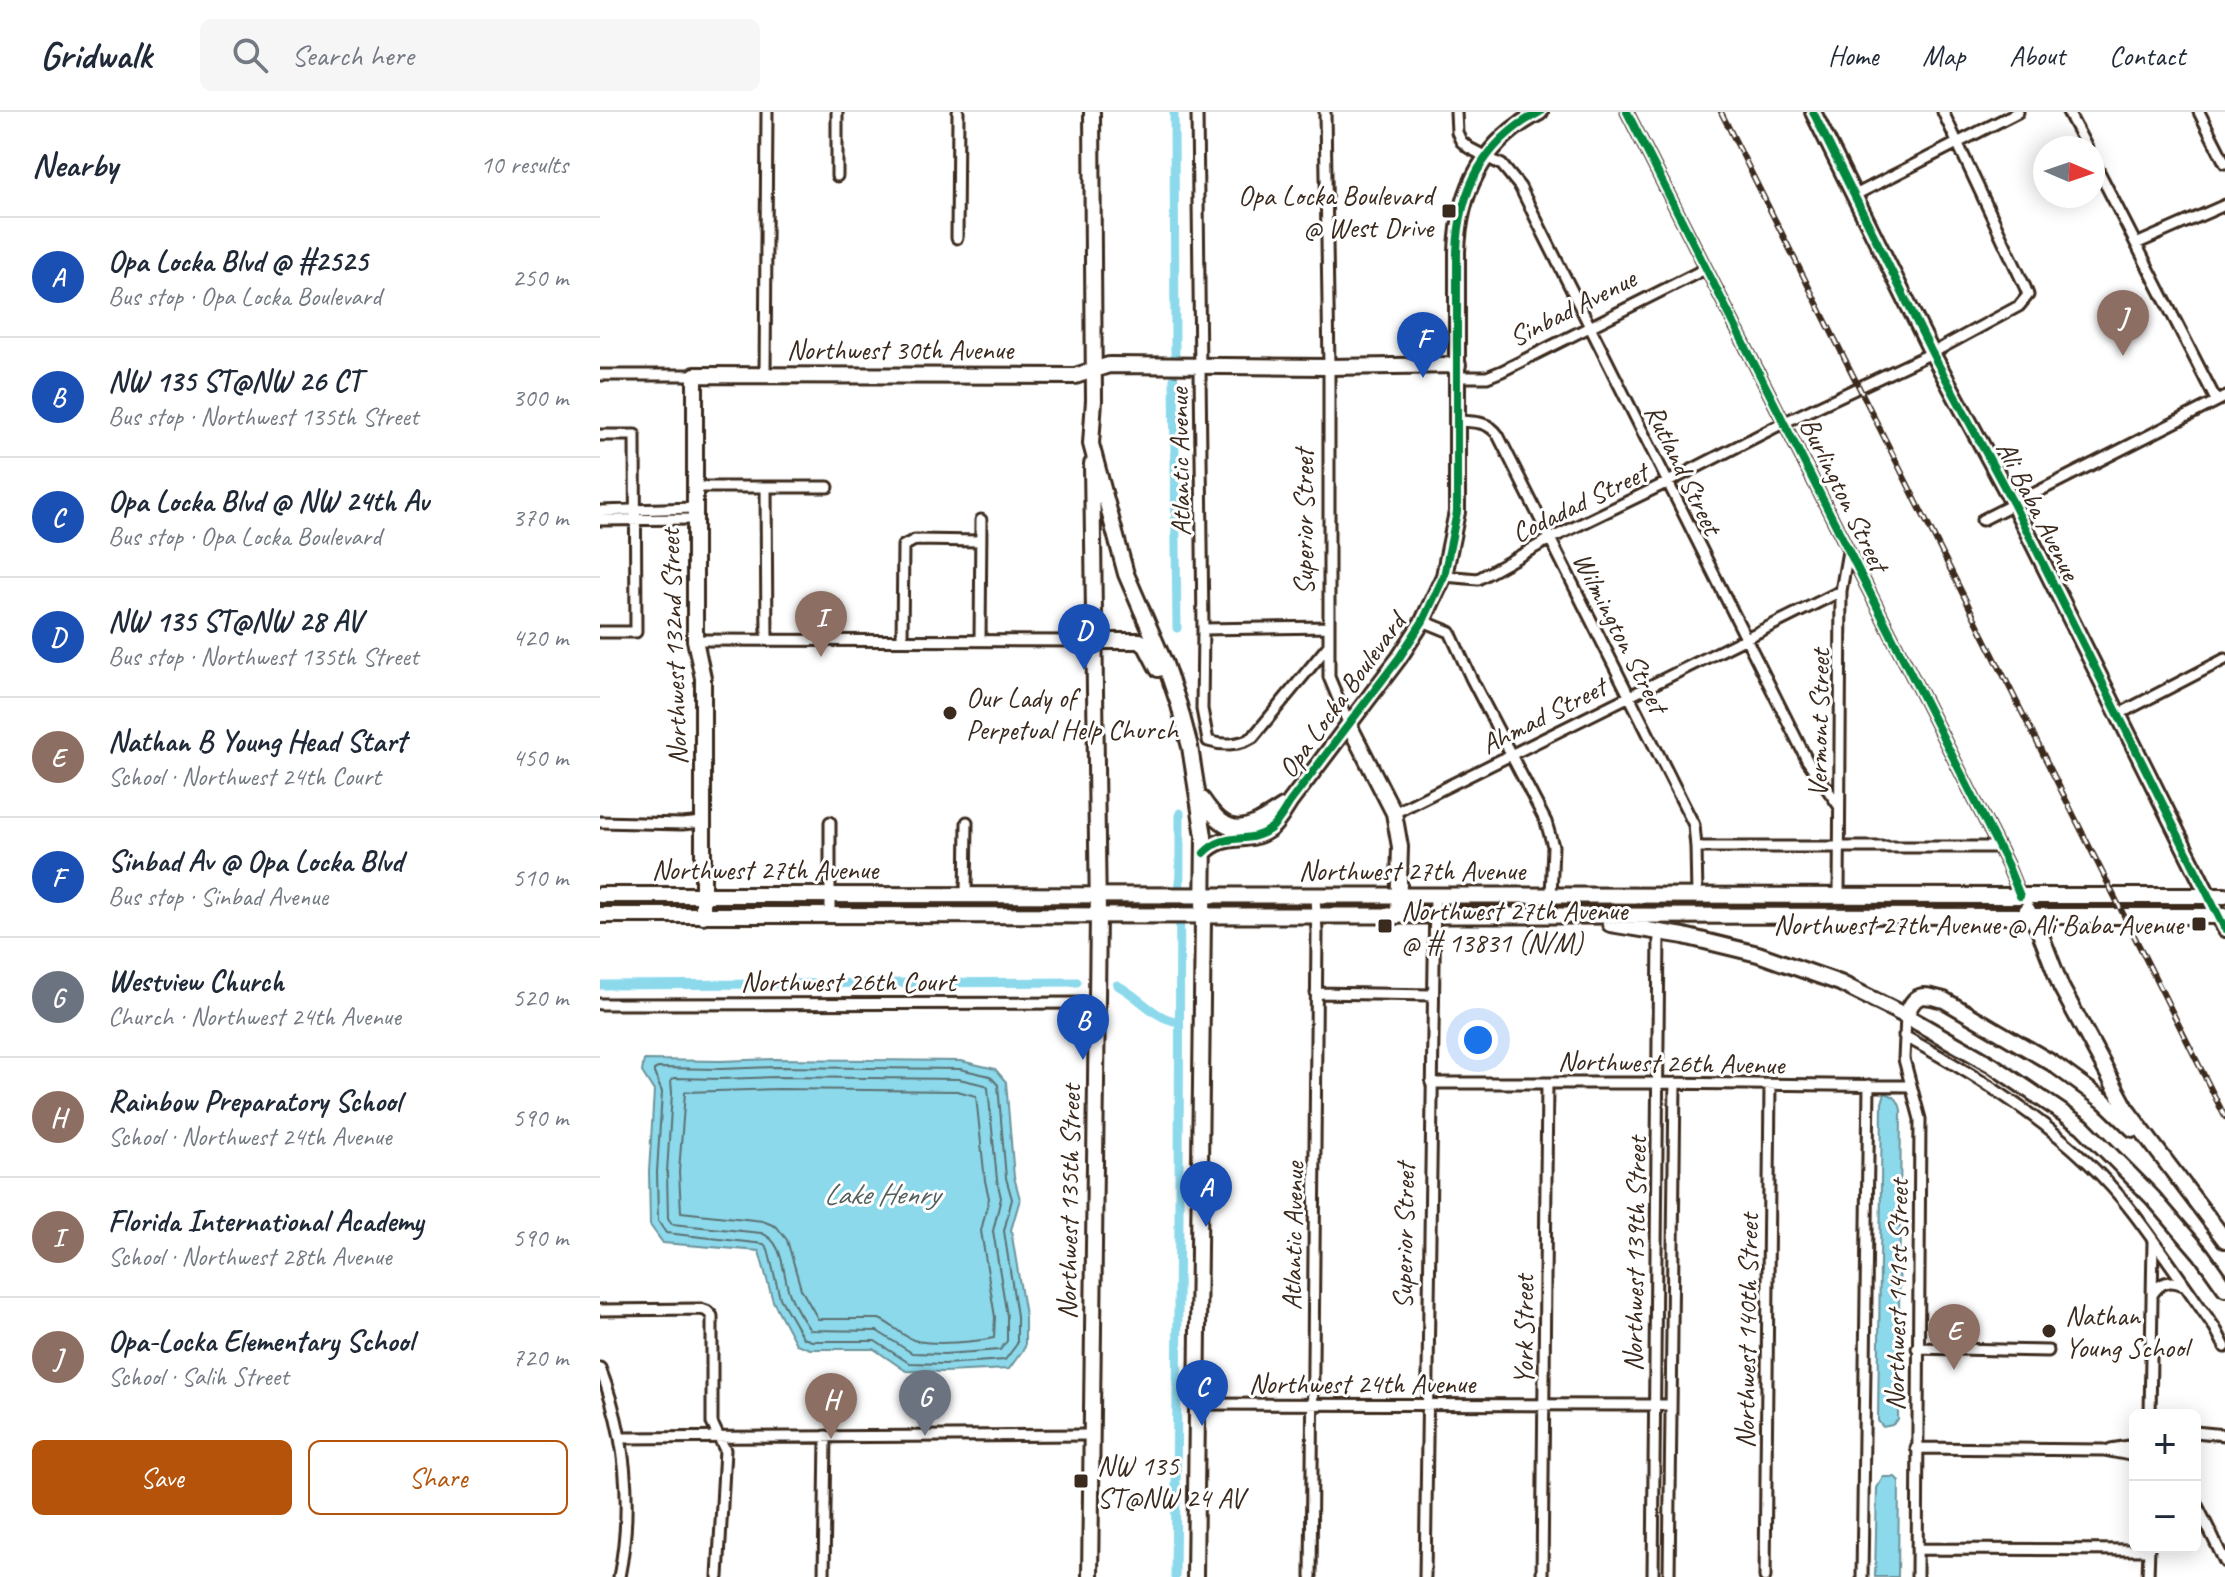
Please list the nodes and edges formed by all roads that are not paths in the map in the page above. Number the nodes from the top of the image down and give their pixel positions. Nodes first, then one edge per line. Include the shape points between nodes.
1 (767, 112) edge
2 (837, 112) edge
3 (958, 112) edge
4 (1092, 112) edge
5 (1197, 112) edge
6 (1325, 112) edge
7 (1456, 112) edge
8 (1540, 112) edge
9 (1627, 112) edge
10 (1813, 112) edge
11 (1943, 112) edge
12 (2018, 112) edge
13 (2068, 112) edge
14 (2199, 112) edge
15 (2081, 136) edge
16 (1958, 141) junction
17 (1487, 157) junction
18 (2225, 163) edge
19 (837, 176) dead end
20 (2105, 183) edge
21 (1855, 195) junction
22 (2225, 205) edge
23 (957, 238) dead end
24 (2136, 244) junction
25 (1705, 269) junction
26 (1590, 327) junction
27 (1932, 353) junction
28 (1199, 366) junction
29 (1329, 367) junction
30 (1093, 371) junction
31 (1458, 371) junction
32 (765, 374) junction
33 (600, 375) edge
34 (695, 375) junction
35 (2221, 398) edge
36 (1458, 421) junction
37 (1785, 422) junction
38 (600, 435) edge
39 (1091, 444) junction
40 (1666, 483) junction
41 (694, 487) junction
42 (766, 487) junction
43 (828, 487) dead end
44 (2013, 503) junction
45 (600, 511) edge
46 (694, 514) junction
47 (635, 516) junction
48 (600, 520) edge
49 (981, 520) dead end
50 (1982, 520) dead end
51 (1550, 539) junction
52 (981, 541) junction
53 (1848, 551) junction
54 (1444, 576) junction
55 (1841, 591) junction
56 (1423, 621) junction
57 (1329, 627) junction
58 (1203, 629) junction
59 (600, 632) edge
60 (1745, 639) junction
61 (695, 640) junction
62 (767, 640) junction
63 (902, 640) junction
64 (980, 640) junction
65 (1096, 641) junction
66 (1328, 646) junction
67 (2225, 659) edge
68 (1629, 696) junction
69 (2117, 715) junction
70 (1349, 725) junction
71 (1512, 755) junction
72 (1192, 758) junction
73 (1198, 793) junction
74 (1290, 802) junction
75 (1839, 806) junction
76 (1394, 813) junction
77 (600, 822) edge
78 (703, 822) junction
79 (830, 822) dead end
80 (967, 822) dead end
81 (1839, 846) junction
82 (1696, 847) junction
83 (1998, 847) junction
84 (1204, 853) junction
85 (600, 895) edge
86 (703, 895) junction
87 (830, 895) junction
88 (966, 896) junction
89 (1097, 896) junction
90 (1198, 896) junction
91 (1399, 896) junction
92 (1435, 896) junction
93 (1551, 896) junction
94 (1697, 896) junction
95 (1765, 896) junction
96 (1802, 896) junction
97 (1839, 896) junction
98 (2020, 896) junction
99 (2208, 896) junction
100 (2225, 896) edge
101 (1315, 897) junction
102 (600, 915) edge
103 (703, 916) junction
104 (830, 916) junction
105 (1098, 916) junction
106 (1316, 916) junction
107 (1398, 916) junction
108 (1434, 916) junction
109 (1740, 916) junction
110 (1772, 916) junction
111 (2031, 916) junction
112 (1197, 917) junction
113 (1583, 917) junction
114 (2223, 920) edge
115 (1659, 931) junction
116 (1316, 993) junction
117 (1432, 995) junction
118 (1097, 1003) junction
119 (600, 1004) edge
120 (1906, 1016) junction
121 (1904, 1036) junction
122 (1431, 1083) junction
123 (1547, 1083) junction
124 (1658, 1083) junction
125 (1675, 1083) junction
126 (1770, 1085) junction
127 (1869, 1085) junction
128 (1911, 1086) junction
129 (2159, 1154) junction
130 (2225, 1240) edge
131 (2153, 1242) junction
132 (1656, 1253) junction
133 (1673, 1254) junction
134 (2185, 1287) junction
135 (2225, 1288) edge
136 (2152, 1295) junction
137 (600, 1310) edge
138 (2225, 1347) edge
139 (1917, 1348) junction
140 (2048, 1351) dead end
141 (600, 1368) edge
142 (1196, 1404) junction
143 (1311, 1404) junction
144 (1427, 1405) junction
145 (1545, 1405) junction
146 (1655, 1405) junction
147 (1671, 1405) junction
148 (2150, 1409) edge
149 (2201, 1434) edge
150 (1092, 1435) junction
151 (2225, 1435) edge
152 (826, 1436) junction
153 (719, 1437) junction
154 (621, 1438) junction
155 (2129, 1446) edge
156 (1916, 1448) junction
157 (2104, 1450) junction
158 (2129, 1455) edge
159 (2201, 1513) edge
160 (2129, 1548) edge
161 (1917, 1549) junction
162 (2149, 1553) edge
163 (2225, 1562) edge
164 (619, 1577) edge
165 (718, 1577) edge
166 (824, 1577) edge
167 (1090, 1577) edge
168 (1195, 1577) edge
169 (1311, 1577) edge
170 (1425, 1577) edge
171 (1542, 1577) edge
172 (1653, 1577) edge
173 (1669, 1577) edge
174 (1765, 1577) edge
175 (1862, 1577) edge
176 (1917, 1577) edge
177 (2148, 1577) edge

1 - 32 street
2 - 19 street
3 - 23 street
4 - 30 main road
5 - 28 street, Atlantic Avenue
6 - 29 street, Superior Street
7 - 17 street, Rutland Street via 1461,141
8 - 17 main road, Opa Locka Boulevard via 1510,130
9 - 25 street, Burlington Street
10 - 21 main road, Ali Baba Avenue
11 - 16 street
12 - 16 street
13 - 15 street
14 - 18 street
16 - 21 street
16 - 27 street, Codadad Street via 2028,295 2019,306
17 - 26 street, Rutland Street via 1502,165 1520,187
17 - 31 main road, Opa Locka Boulevard via 1472,183 1458,232
20 - 24 street
21 - 27 main road, Ali Baba Avenue
22 - 24 street
24 - 35 street
25 - 26 street, Sinbad Avenue
25 - 37 street, Burlington Street
26 - 31 street, Sinbad Avenue via 1491,376
26 - 40 street, Rutland Street
27 - 37 street, Codadad Street
27 - 44 main road, Ali Baba Avenue
28 - 29 main road, Sinbad Avenue
28 - 30 main road, Northwest 30th Avenue via 1109,365
28 - 58 street, Atlantic Avenue
29 - 31 main road, Sinbad Avenue
29 - 57 street, Superior Street
30 - 32 main road, Northwest 30th Avenue via 1075,376
30 - 39 main road
31 - 36 main road, Opa Locka Boulevard
32 - 34 main road, Northwest 30th Avenue
33 - 34 street, Northwest 30th Avenue
34 - 41 main road, Northwest 132nd Street
35 - 44 street
36 - 51 street, Wilmington Street via 1483,423 1495,431
36 - 54 main road, Opa Locka Boulevard via 1457,512
37 - 40 street, Codadad Street
37 - 53 street, Burlington Street
38 - 47 street via 635,435
39 - 65 main road, Northwest 135th Street
39 - 72 main road via 1126,574 1165,664
40 - 51 street, Codadad Street
40 - 60 street, Rutland Street
41 - 42 street
41 - 46 main road, Northwest 132nd Street
42 - 43 street
42 - 62 street
44 - 50 street
44 - 69 main road, Ali Baba Avenue
45 - 47 street
46 - 47 street
46 - 61 main road, Northwest 132nd Street
47 - 48 street
47 - 59 street via 636,632
49 - 52 street
51 - 54 street, Codadad Street via 1478,579
51 - 68 street, Wilmington Street
52 - 63 street via 915,540 903,546
52 - 64 street
53 - 55 street, Vermont Street
53 - 83 street, Burlington Street
54 - 56 main road, Opa Locka Boulevard
55 - 60 street, Ahmad Street
55 - 75 street, Vermont Street
56 - 70 main road, Opa Locka Boulevard
56 - 71 street via 1450,632
57 - 58 street
57 - 66 street, Superior Street
58 - 66 street, Atlantic Avenue via 1202,709 1208,741 1242,743 1253,737
60 - 68 street, Ahmad Street
60 - 75 street, Rutland Street via 1807,760
61 - 62 street
61 - 78 main road, Northwest 132nd Street via 703,678
62 - 63 street
63 - 64 street
64 - 65 street
65 - 72 main road via 1131,639 1146,646 1184,751
65 - 89 main road, Northwest 135th Street
66 - 70 street, Superior Street via 1329,677
67 - 69 street
68 - 71 street, Ahmad Street
68 - 82 street, Wilmington Street via 1694,825
69 - 99 main road, Ali Baba Avenue
70 - 74 main road, Opa Locka Boulevard
70 - 76 main road, Superior Street
71 - 76 street, Ahmad Street
71 - 93 street via 1550,832
72 - 73 main road
73 - 74 main road via 1217,820 1235,827 1252,826
73 - 84 main road
74 - 84 main road, Opa Locka Boulevard via 1261,834 1215,842
75 - 81 street, Vermont Street
76 - 91 main road, Superior Street
77 - 78 street
78 - 86 main road, Northwest 132nd Street
79 - 87 street
80 - 88 street
81 - 82 street
81 - 83 street
81 - 97 street, Vermont Street
82 - 94 street, Wilmington Street
83 - 98 street, Burlington Street
84 - 90 main road
85 - 86 main road, Northwest 27th Avenue
86 - 87 main road, Northwest 27th Avenue
86 - 103 main road, Northwest 132nd Street
87 - 88 main road, Northwest 27th Avenue
87 - 104 street
88 - 89 main road, Northwest 27th Avenue
89 - 90 main road, Northwest 27th Avenue
89 - 105 main road, Northwest 135th Street
90 - 101 main road, Northwest 27th Avenue
90 - 112 main road
91 - 92 main road, Northwest 27th Avenue
91 - 101 main road, Northwest 27th Avenue
91 - 107 main road, Superior Street
92 - 93 main road, Northwest 27th Avenue
92 - 108 street, Superior Street
93 - 94 main road, Northwest 27th Avenue
94 - 95 main road, Northwest 27th Avenue
95 - 96 main road, Northwest 27th Avenue
95 - 109 main road
96 - 97 main road, Northwest 27th Avenue
96 - 110 main road via 1776,907
97 - 98 main road, Northwest 27th Avenue
98 - 99 main road, Northwest 27th Avenue
98 - 111 main road
99 - 100 main road, Northwest 27th Avenue
99 - 114 main road, Ali Baba Avenue
101 - 106 street, Atlantic Avenue
102 - 103 main road, Northwest 27th Avenue
103 - 104 main road, Northwest 27th Avenue
104 - 105 main road, Northwest 27th Avenue
105 - 112 main road, Northwest 27th Avenue
105 - 118 main road, Northwest 135th Street
106 - 107 main road, Northwest 27th Avenue
106 - 112 main road, Northwest 27th Avenue
106 - 116 street, Atlantic Avenue
107 - 108 main road, Northwest 27th Avenue
108 - 113 main road, Northwest 27th Avenue
108 - 117 street, Superior Street
109 - 110 main road, Northwest 27th Avenue
109 - 113 main road, Northwest 27th Avenue
110 - 111 main road, Northwest 27th Avenue
111 - 114 main road, Northwest 27th Avenue
111 - 129 main road via 2098,1058
112 - 142 main road
113 - 115 main road
115 - 120 main road via 1758,954 1840,983
115 - 124 street, Northwest 139th Street
116 - 117 street
116 - 143 street, Atlantic Avenue
117 - 122 street, Superior Street
118 - 119 street, Northwest 26th Court
118 - 150 main road, Northwest 135th Street
120 - 121 street, Northwest 141st Street
120 - 129 main road via 1918,997 1944,1000 2052,1063 2104,1101
120 - 135 main road via 1992,1065 2082,1126 2153,1198
121 - 128 street, Northwest 141st Street
121 - 131 street via 1962,1068 2052,1130 2108,1184
122 - 123 street, Northwest 26th Avenue
122 - 144 street, Superior Street
123 - 124 street, Northwest 26th Avenue
123 - 145 street, York Street
124 - 125 street, Northwest 26th Avenue
124 - 132 street, Northwest 139th Street
125 - 126 street, Northwest 26th Avenue
125 - 133 street, Northwest 139th Street
126 - 127 street, Northwest 26th Avenue
126 - 174 street, Northwest 140th Street
127 - 128 street, Northwest 26th Avenue
127 - 175 street, Northwest 141st Street
128 - 139 street, Northwest 141st Street via 1920,1119
129 - 130 main road
131 - 134 street
131 - 136 street
132 - 133 street
132 - 146 street, Northwest 139th Street
133 - 147 street, Northwest 139th Street
134 - 136 street via 2168,1282
134 - 138 street
136 - 148 street
137 - 153 street via 710,1313 712,1423
139 - 140 street
139 - 156 street, Northwest 141st Street
141 - 154 street
142 - 143 street, Northwest 24th Avenue
142 - 168 main road
143 - 144 street, Northwest 24th Avenue
143 - 169 street, Atlantic Avenue
144 - 145 street, Northwest 24th Avenue
144 - 170 street, Superior Street
145 - 146 street, Northwest 24th Avenue
145 - 171 street, York Street
146 - 147 street, Northwest 24th Avenue
146 - 172 street, Northwest 139th Street
147 - 173 street, Northwest 139th Street
149 - 151 street
150 - 152 street
150 - 167 main road, Northwest 135th Street
152 - 153 street
152 - 166 street
153 - 154 street
153 - 165 street via 725,1450
154 - 164 street via 627,1506
155 - 157 street
156 - 157 street
156 - 161 street, Northwest 141st Street
157 - 158 street
159 - 163 street
160 - 161 street
161 - 176 street, Northwest 141st Street
162 - 177 street

